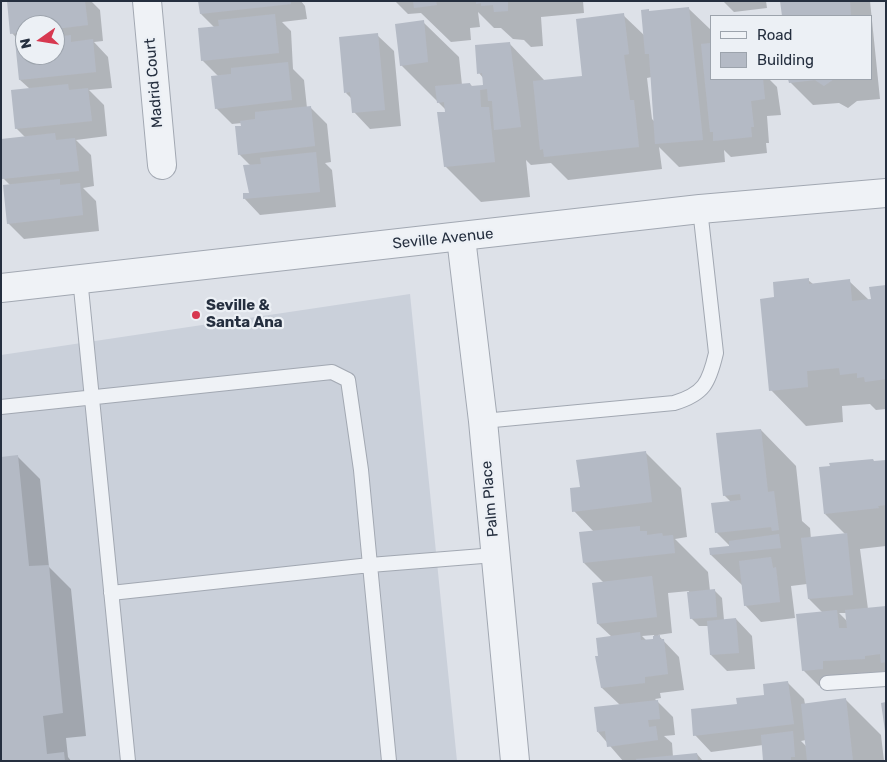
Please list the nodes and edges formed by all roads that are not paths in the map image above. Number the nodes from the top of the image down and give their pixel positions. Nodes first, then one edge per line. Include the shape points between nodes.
1 (147, 1) edge
2 (162, 165) dead end
3 (886, 193) edge
4 (700, 209) junction
5 (461, 238) junction
6 (80, 278) junction
7 (1, 288) edge
8 (92, 397) junction
9 (1, 407) edge
10 (483, 422) junction
11 (495, 556) junction
12 (370, 565) junction
13 (111, 594) junction
14 (886, 679) edge
15 (827, 683) dead end
16 (128, 761) edge
17 (390, 761) edge
18 (515, 761) edge

1 - 2 street, Madrid Court
3 - 4 street, Seville Avenue
4 - 5 street, Seville Avenue
4 - 10 lane via 716,354 711,375 702,390 674,403
5 - 6 street, Seville Avenue
5 - 10 street, Palm Place
6 - 7 street, Seville Avenue
6 - 8 lane
8 - 9 lane
8 - 12 lane via 332,372 348,380
8 - 13 lane
10 - 11 street, Palm Place
11 - 12 lane
11 - 18 street, Palm Place
12 - 13 lane
12 - 17 lane
13 - 16 lane
14 - 15 lane

